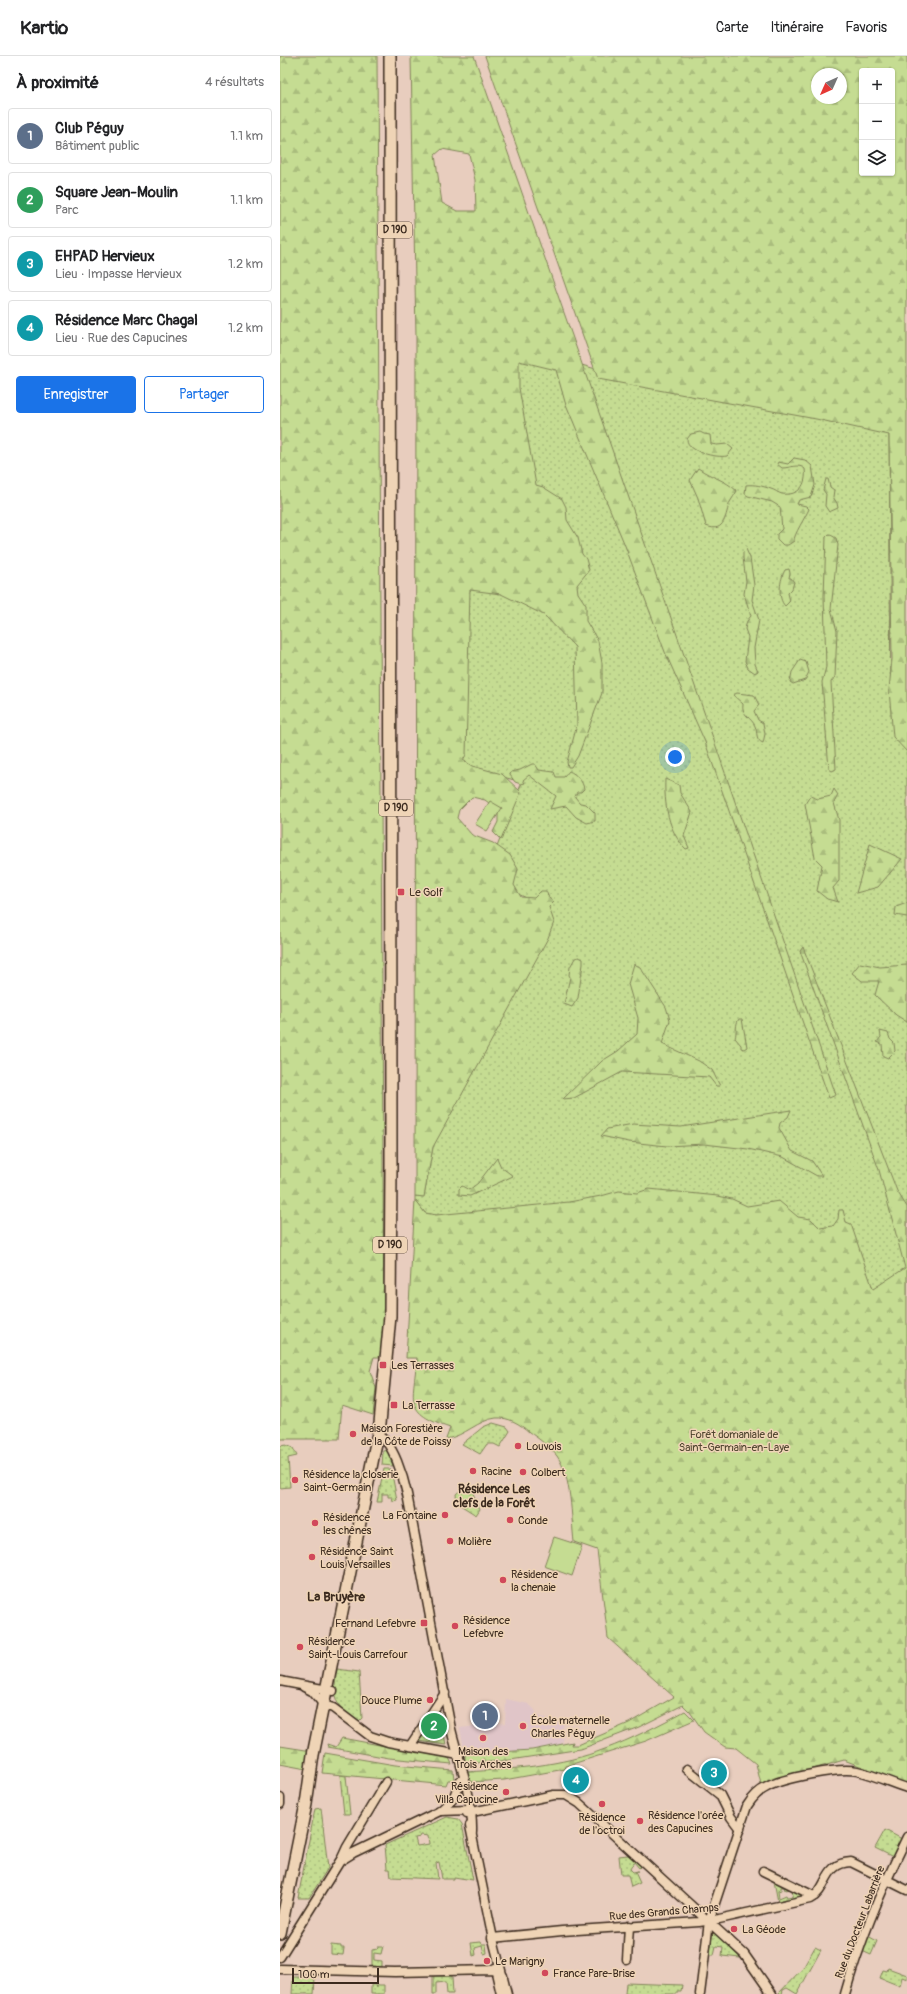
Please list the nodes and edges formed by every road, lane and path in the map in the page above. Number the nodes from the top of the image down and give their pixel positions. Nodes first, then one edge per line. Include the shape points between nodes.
1 (390, 56) edge
2 (395, 56) edge
3 (380, 1440) junction
4 (331, 1670) junction
5 (280, 1682) edge
6 (310, 1688) junction
7 (445, 1693) junction
8 (328, 1697) junction
9 (410, 1746) junction
10 (457, 1754) junction
11 (687, 1769) dead end
12 (460, 1781) junction
13 (386, 1782) dead end
14 (907, 1788) edge
15 (280, 1798) edge
16 (280, 1804) edge
17 (306, 1804) junction
18 (440, 1811) junction
19 (468, 1812) junction
20 (740, 1829) junction
21 (907, 1837) edge
22 (340, 1861) junction
23 (763, 1872) dead end
24 (886, 1880) junction
25 (907, 1890) edge
26 (814, 1896) junction
27 (709, 1921) junction
28 (629, 1926) junction
29 (298, 1928) junction
30 (280, 1932) edge
31 (493, 1939) junction
32 (280, 1957) edge
33 (627, 1960) dead end
34 (497, 1966) junction
35 (280, 1970) edge
36 (501, 1994) edge
37 (507, 1994) edge
38 (700, 1994) edge
39 (772, 1994) edge
40 (845, 1994) edge

1 - 3 main road, D 190 via 390,1292
2 - 3 main road, D 190 via 395,1316 390,1389
3 - 4 main road, D 190
3 - 7 street via 395,1459 407,1494
3 - 8 main road, D 190
4 - 6 street via 323,1681
4 - 8 main road, D 190
5 - 6 street
6 - 8 street
6 - 8 street
7 - 9 street
7 - 10 street
8 - 9 street via 370,1736
8 - 17 main road, D 190 via 313,1755
8 - 17 main road, D 190 via 316,1777
9 - 10 street
10 - 12 street
10 - 19 street
11 - 20 street via 720,1795
12 - 18 street via 453,1799
12 - 19 street
13 - 22 street
14 - 20 street via 857,1771 813,1774 768,1786 760,1791 747,1806
15 - 16 street
17 - 30 main road, D 190
18 - 19 street
18 - 22 street
19 - 27 street via 554,1795 570,1796
19 - 31 street
20 - 27 street
21 - 24 street, Rue du Docteur Labarrière
22 - 29 street
23 - 26 street
24 - 25 street
24 - 26 street via 851,1862 845,1862 833,1868
24 - 40 street, Rue du Docteur Labarrière via 854,1961
26 - 27 street, Rue des Grands Champs
27 - 28 street, Rue des Grands Champs
27 - 38 street
27 - 39 street via 744,1954
28 - 31 street, Rue des Grands Champs
28 - 33 street
29 - 30 street
29 - 32 street
31 - 34 street via 492,1952
34 - 35 street via 395,1972
34 - 36 street
34 - 37 street via 504,1977

